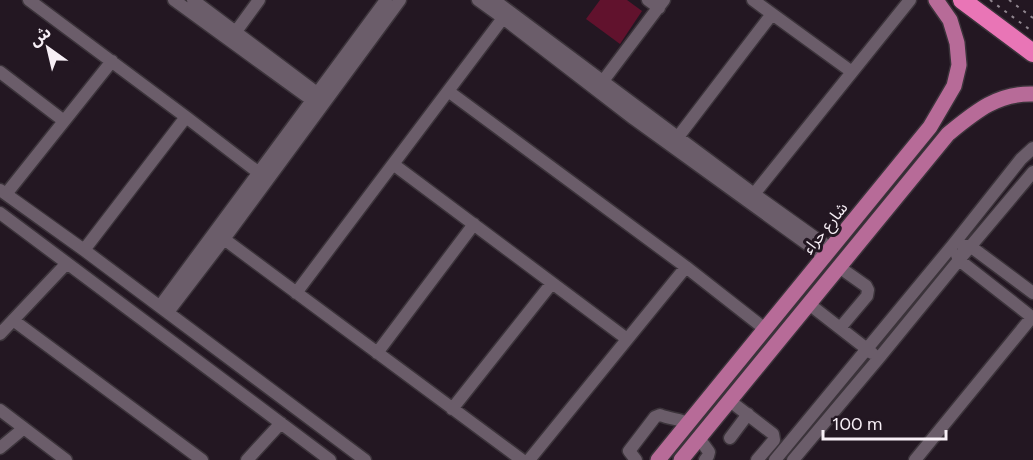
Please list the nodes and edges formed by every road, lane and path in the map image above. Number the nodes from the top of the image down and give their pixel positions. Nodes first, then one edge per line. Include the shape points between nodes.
1 (30, 0) edge
2 (174, 0) edge
3 (193, 0) edge
4 (259, 0) edge
5 (386, 0) edge
6 (400, 0) edge
7 (478, 0) edge
8 (494, 0) edge
9 (648, 0) edge
10 (753, 0) edge
11 (910, 0) edge
12 (936, 0) edge
13 (962, 0) edge
14 (662, 4) edge
15 (772, 14) junction
16 (503, 18) junction
17 (232, 36) junction
18 (1033, 52) edge
19 (112, 61) junction
20 (0, 72) edge
21 (852, 72) junction
22 (603, 81) junction
23 (448, 91) junction
24 (1033, 94) edge
25 (318, 99) junction
26 (637, 114) junction
27 (186, 117) junction
28 (64, 121) junction
29 (678, 137) junction
30 (1033, 148) edge
31 (393, 164) junction
32 (1033, 172) edge
33 (259, 173) junction
34 (3, 192) edge
35 (754, 194) junction
36 (869, 202) junction
37 (885, 211) junction
38 (0, 213) edge
39 (35, 215) junction
40 (474, 224) junction
41 (23, 231) junction
42 (224, 239) junction
43 (952, 246) junction
44 (970, 246) junction
45 (84, 250) junction
46 (828, 253) junction
47 (959, 260) junction
48 (67, 263) junction
49 (686, 267) junction
50 (839, 267) junction
51 (552, 283) junction
52 (296, 293) junction
53 (1033, 293) edge
54 (809, 304) junction
55 (164, 309) junction
56 (1033, 317) edge
57 (14, 320) junction
58 (840, 328) junction
59 (765, 329) junction
60 (0, 334) edge
61 (627, 339) junction
62 (867, 349) junction
63 (377, 353) junction
64 (879, 358) junction
65 (240, 366) junction
66 (228, 383) junction
67 (730, 401) junction
68 (452, 409) junction
69 (0, 410) edge
70 (748, 414) junction
71 (281, 423) junction
72 (688, 423) junction
73 (24, 428) junction
74 (699, 438) junction
75 (730, 438) dead end
76 (0, 448) edge
77 (66, 460) edge
78 (202, 460) edge
79 (247, 460) edge
80 (330, 460) edge
81 (365, 460) edge
82 (522, 460) edge
83 (529, 460) edge
84 (636, 460) edge
85 (658, 460) edge
86 (681, 460) edge
87 (705, 460) edge
88 (757, 460) edge
89 (775, 460) edge
90 (793, 460) edge
91 (915, 460) edge

1 - 19 street
2 - 17 street
3 - 17 street
4 - 17 street
5 - 25 street
6 - 25 street
7 - 16 street
8 - 22 street
9 - 14 street
10 - 15 street
11 - 21 street
12 - 36 main road, شارع حراء via 950,20 957,43 959,65 954,86 930,128
13 - 18 highway
14 - 22 street
15 - 21 street
15 - 29 street
16 - 23 street
16 - 26 street
17 - 25 street
19 - 27 street
19 - 28 street
20 - 28 street
21 - 35 street
22 - 26 street
23 - 31 street
23 - 49 street
24 - 37 main road via 998,99 977,110 948,134
25 - 33 street
25 - 42 street
26 - 29 street
26 - 46 street
27 - 33 street
27 - 45 street
28 - 34 street
29 - 35 street
30 - 43 street
31 - 40 street
31 - 52 street
32 - 44 street
33 - 55 street
34 - 39 street
35 - 46 street
36 - 37 main road
36 - 46 main road, شارع حراء
37 - 50 main road
38 - 41 street
39 - 41 street
39 - 45 street
40 - 51 street
40 - 63 street
41 - 48 street
42 - 52 street
42 - 55 street
43 - 44 street
43 - 47 street
43 - 62 street
44 - 47 street
44 - 53 street
45 - 55 street
46 - 59 main road, شارع حراء
47 - 56 street
47 - 64 street
48 - 57 street
48 - 66 street
49 - 59 street
49 - 61 street
50 - 54 main road
50 - 58 street via 868,290
51 - 61 street
51 - 68 street
52 - 63 street
54 - 58 street
54 - 67 main road
55 - 65 street
56 - 91 street
57 - 60 street
57 - 78 street
58 - 62 street
59 - 72 main road, شارع حراء
61 - 83 street
62 - 64 street
62 - 89 street
63 - 68 street
64 - 90 street
65 - 66 street
65 - 81 street
66 - 71 street
67 - 70 street
67 - 74 main road
68 - 82 street
69 - 73 street
70 - 75 street
70 - 88 street via 774,437
71 - 79 street
71 - 80 street
72 - 84 street via 656,417 628,451
72 - 85 main road, شارع حراء
73 - 76 street
73 - 77 street
74 - 86 main road
74 - 87 street via 709,452

